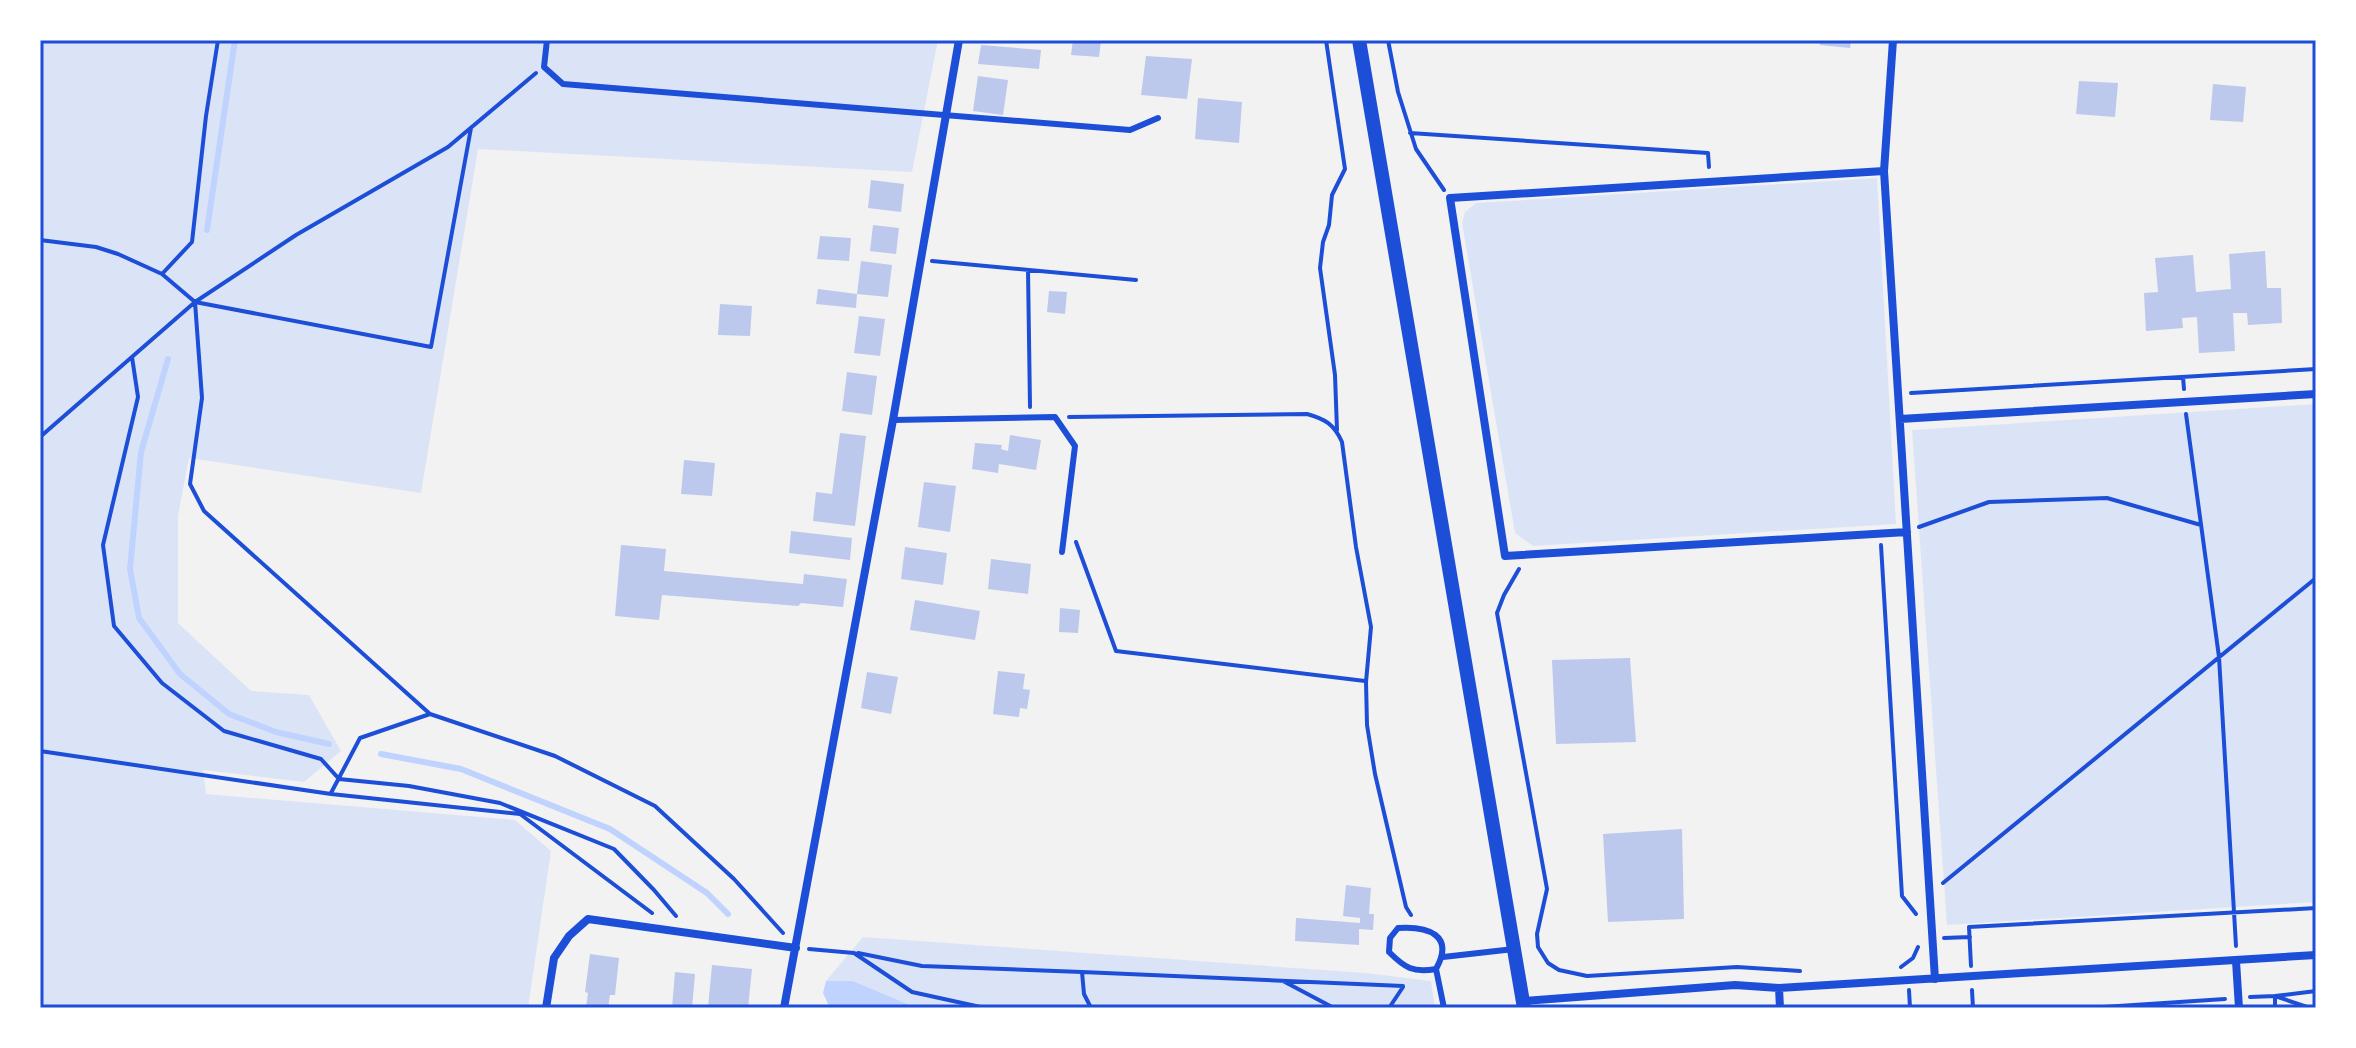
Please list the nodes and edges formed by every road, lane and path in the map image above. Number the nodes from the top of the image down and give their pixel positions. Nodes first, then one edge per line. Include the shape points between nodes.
1 (218, 40) edge
2 (547, 40) edge
3 (959, 40) edge
4 (1326, 40) edge
5 (1359, 40) edge
6 (1388, 40) edge
7 (1893, 40) edge
8 (544, 67) junction
9 (947, 115) junction
10 (1158, 118) dead end
11 (471, 128) junction
12 (1410, 133) junction
13 (1884, 171) junction
14 (1711, 182) junction
15 (1450, 198) junction
16 (40, 240) edge
17 (922, 260) junction
18 (1028, 270) junction
19 (162, 274) junction
20 (1136, 280) dead end
21 (195, 302) junction
22 (132, 357) junction
23 (2316, 369) edge
24 (2183, 377) junction
25 (1899, 394) junction
26 (2316, 394) edge
27 (2184, 402) junction
28 (1055, 417) junction
29 (1030, 418) junction
30 (1900, 419) junction
31 (893, 420) junction
32 (1337, 430) junction
33 (40, 437) edge
34 (1067, 521) junction
35 (2201, 525) junction
36 (1907, 532) junction
37 (1880, 533) junction
38 (1062, 552) dead end
39 (1522, 555) junction
40 (2316, 578) edge
41 (2219, 657) junction
42 (1366, 682) junction
43 (430, 714) junction
44 (40, 751) edge
45 (339, 779) junction
46 (331, 794) junction
47 (1930, 893) junction
48 (2316, 908) edge
49 (2234, 912) junction
50 (652, 913) dead end
51 (1417, 926) junction
52 (1917, 926) dead end
53 (690, 933) junction
54 (1918, 938) dead end
55 (796, 948) junction
56 (1514, 949) junction
57 (854, 953) junction
58 (2316, 955) edge
59 (1443, 957) junction
60 (2236, 961) junction
61 (1888, 968) dead end
62 (1436, 969) junction
63 (1809, 971) dead end
64 (1082, 972) junction
65 (1972, 976) junction
66 (1935, 979) junction
67 (1281, 980) junction
68 (1779, 988) junction
69 (2316, 991) edge
70 (2275, 996) junction
71 (2239, 998) junction
72 (1524, 1005) edge
73 (546, 1008) edge
74 (784, 1008) edge
75 (985, 1008) edge
76 (1091, 1008) edge
77 (1334, 1008) edge
78 (1389, 1008) edge
79 (1444, 1008) edge
80 (1780, 1008) edge
81 (1973, 1008) edge
82 (2088, 1008) edge
83 (2239, 1008) edge
84 (2275, 1008) edge
85 (2310, 1008) edge

1 - 19 path via 192,242
2 - 8 lane
3 - 9 street
4 - 32 path via 1345,169 1332,195 1320,268
5 - 56 street
6 - 12 path
7 - 13 street
8 - 9 lane via 563,84
8 - 11 path
9 - 10 lane via 1130,130
9 - 17 street
11 - 21 path
11 - 21 path via 431,347
12 - 14 path via 1708,153
12 - 15 path
13 - 14 street
13 - 25 street
14 - 15 street
15 - 39 street via 1505,556
16 - 19 path via 96,247
17 - 18 path
17 - 31 street
18 - 20 path
18 - 29 path
19 - 21 path
21 - 22 path
21 - 43 path via 202,398 190,484 204,511
22 - 33 path
22 - 45 path via 138,397 103,545 114,626 162,683 224,731 321,759
23 - 24 path
24 - 25 path
24 - 27 path
25 - 30 street
26 - 27 street
27 - 30 street
27 - 35 path
28 - 29 lane
28 - 32 path via 1307,414 1325,419
28 - 34 lane via 1075,446
29 - 31 lane
30 - 36 street
31 - 55 street
32 - 42 path via 1371,627
34 - 38 lane
34 - 42 path via 1116,651
35 - 36 path via 2107,498 1989,502
35 - 41 path
36 - 37 street
36 - 47 street
37 - 39 street
37 - 52 path via 1902,896 1916,914
39 - 63 path via 1497,613 1547,889 1537,934 1548,963 1587,976 1737,967
40 - 41 path
41 - 47 path
41 - 49 path
42 - 51 path via 1375,774 1406,907
43 - 45 path via 360,738
43 - 55 path via 555,756 655,806 734,879
44 - 46 path
45 - 46 path
45 - 53 path via 500,803 614,849
46 - 50 path via 520,814
47 - 66 street
48 - 49 path
49 - 60 path
49 - 65 path via 1969,927
51 - 59 lane via 1432,931
51 - 62 lane via 1398,928 1389,952 1418,972
53 - 55 street
53 - 73 street via 588,919 554,958
54 - 61 path via 1913,958
55 - 57 path
55 - 74 street
56 - 59 lane
56 - 72 street
57 - 64 path via 922,966
57 - 75 path via 912,992
58 - 60 street
59 - 62 lane
60 - 65 street
60 - 71 street
62 - 79 lane
64 - 67 path
64 - 76 path
65 - 66 street
65 - 81 path
66 - 68 street
67 - 77 path
67 - 78 path via 1403,986
68 - 72 street via 1735,985
68 - 80 street
69 - 70 path
70 - 71 path
70 - 84 path
70 - 85 path
71 - 82 path
71 - 83 street

